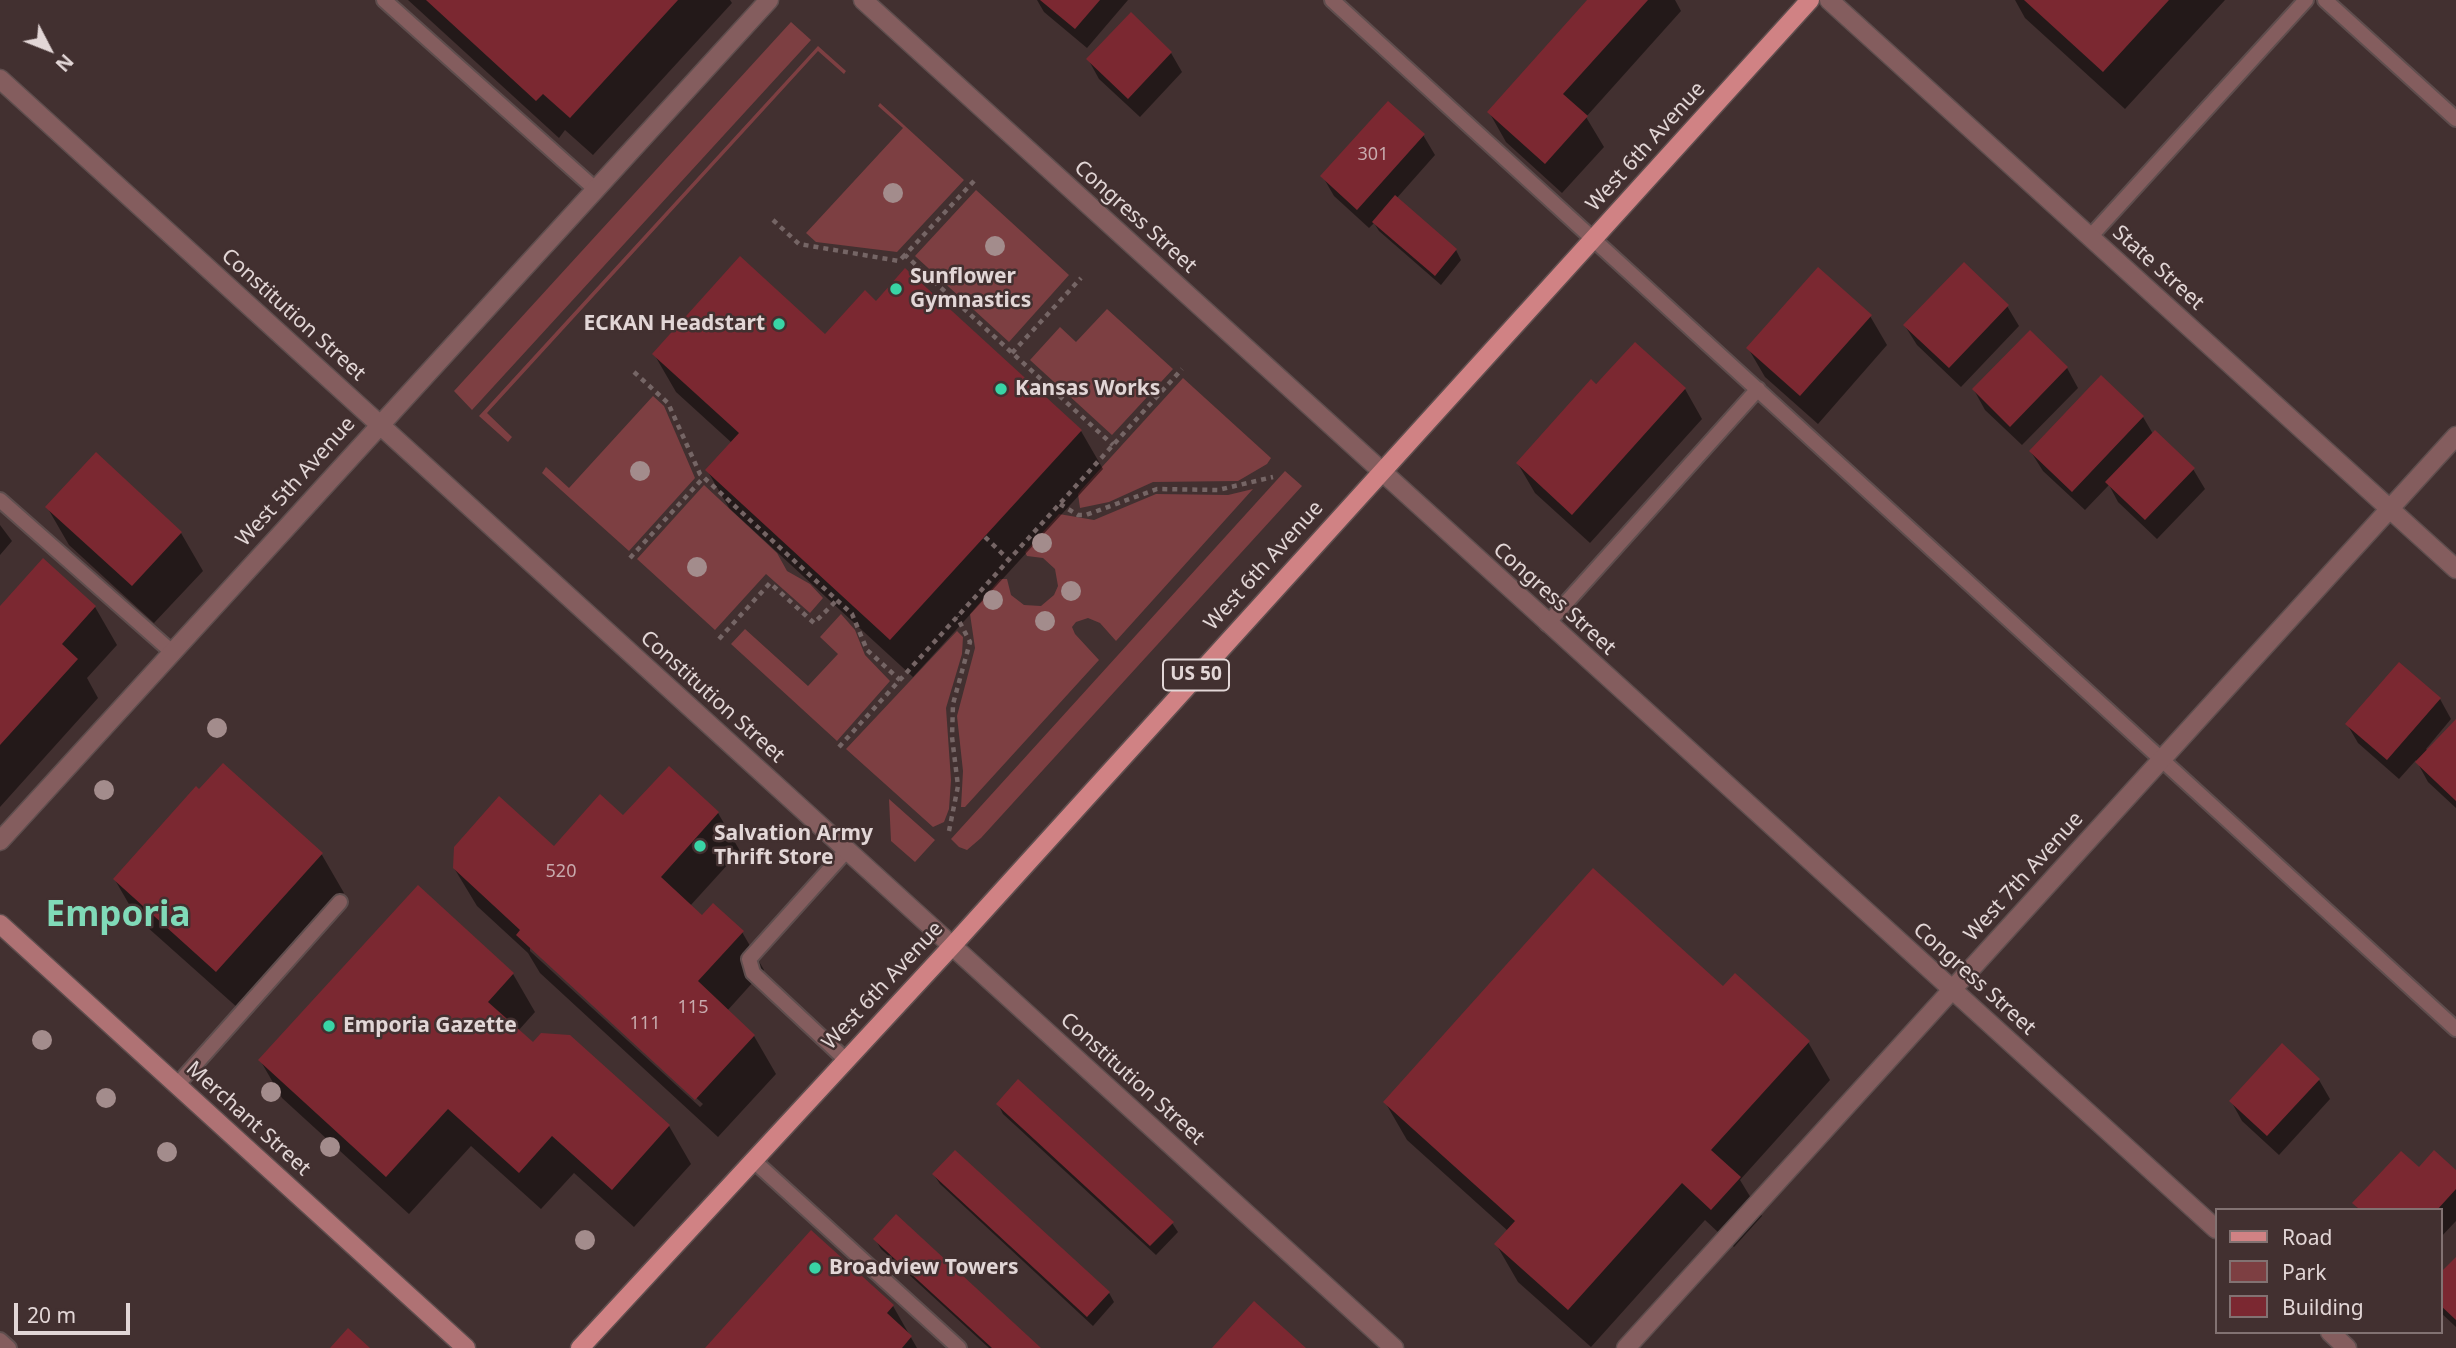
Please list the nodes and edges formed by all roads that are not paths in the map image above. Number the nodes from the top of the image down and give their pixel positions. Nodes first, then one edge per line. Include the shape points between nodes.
1 (384, 0) edge
2 (769, 0) edge
3 (863, 0) edge
4 (1332, 0) edge
5 (1810, 0) edge
6 (1829, 0) edge
7 (2306, 0) edge
8 (2325, 0) edge
9 (0, 79) edge
10 (2456, 119) edge
11 (594, 188) junction
12 (2090, 237) junction
13 (1593, 240) junction
14 (1758, 389) junction
15 (379, 425) junction
16 (2456, 436) edge
17 (1380, 471) junction
18 (0, 500) edge
19 (2390, 509) junction
20 (2456, 569) edge
21 (1547, 624) junction
22 (172, 652) junction
23 (2161, 760) junction
24 (0, 841) edge
25 (848, 850) junction
26 (340, 902) dead end
27 (0, 924) edge
28 (952, 946) junction
29 (1952, 990) junction
30 (2456, 1029) edge
31 (846, 1060) junction
32 (177, 1085) junction
33 (753, 1160) junction
34 (2214, 1227) edge
35 (2332, 1334) edge
36 (0, 1340) edge
37 (9, 1348) edge
38 (466, 1348) edge
39 (580, 1348) edge
40 (959, 1348) edge
41 (1394, 1348) edge
42 (1626, 1348) edge
43 (2347, 1348) edge

1 - 11 lane
2 - 11 street, West 5th Avenue
3 - 17 street, Congress Street
4 - 13 lane
5 - 13 main road, West 6th Avenue / US 50
6 - 12 street, State Street
7 - 12 lane
8 - 10 lane
9 - 15 street, Constitution Street
11 - 15 street, West 5th Avenue
12 - 19 street, State Street
13 - 14 lane
13 - 17 main road, West 6th Avenue / US 50
14 - 21 lane
14 - 23 lane
15 - 22 street, West 5th Avenue
15 - 25 street, Constitution Street
16 - 19 street, West 7th Avenue
17 - 21 street, Congress Street
17 - 28 main road, West 6th Avenue / US 50
18 - 22 lane
19 - 20 street, State Street
19 - 23 street, West 7th Avenue
21 - 29 street, Congress Street
22 - 24 street, West 5th Avenue
23 - 29 street, West 7th Avenue
23 - 30 lane
25 - 28 street, Constitution Street
25 - 31 lane via 749,959 753,973
26 - 32 lane
27 - 32 street, Merchant Street
28 - 31 main road, West 6th Avenue / US 50
28 - 41 street, Constitution Street
29 - 34 street, Congress Street
29 - 42 street, West 7th Avenue
31 - 33 main road, West 6th Avenue / US 50
32 - 38 street, Merchant Street
33 - 39 main road, West 6th Avenue / US 50
33 - 40 lane
35 - 43 street
36 - 37 lane

